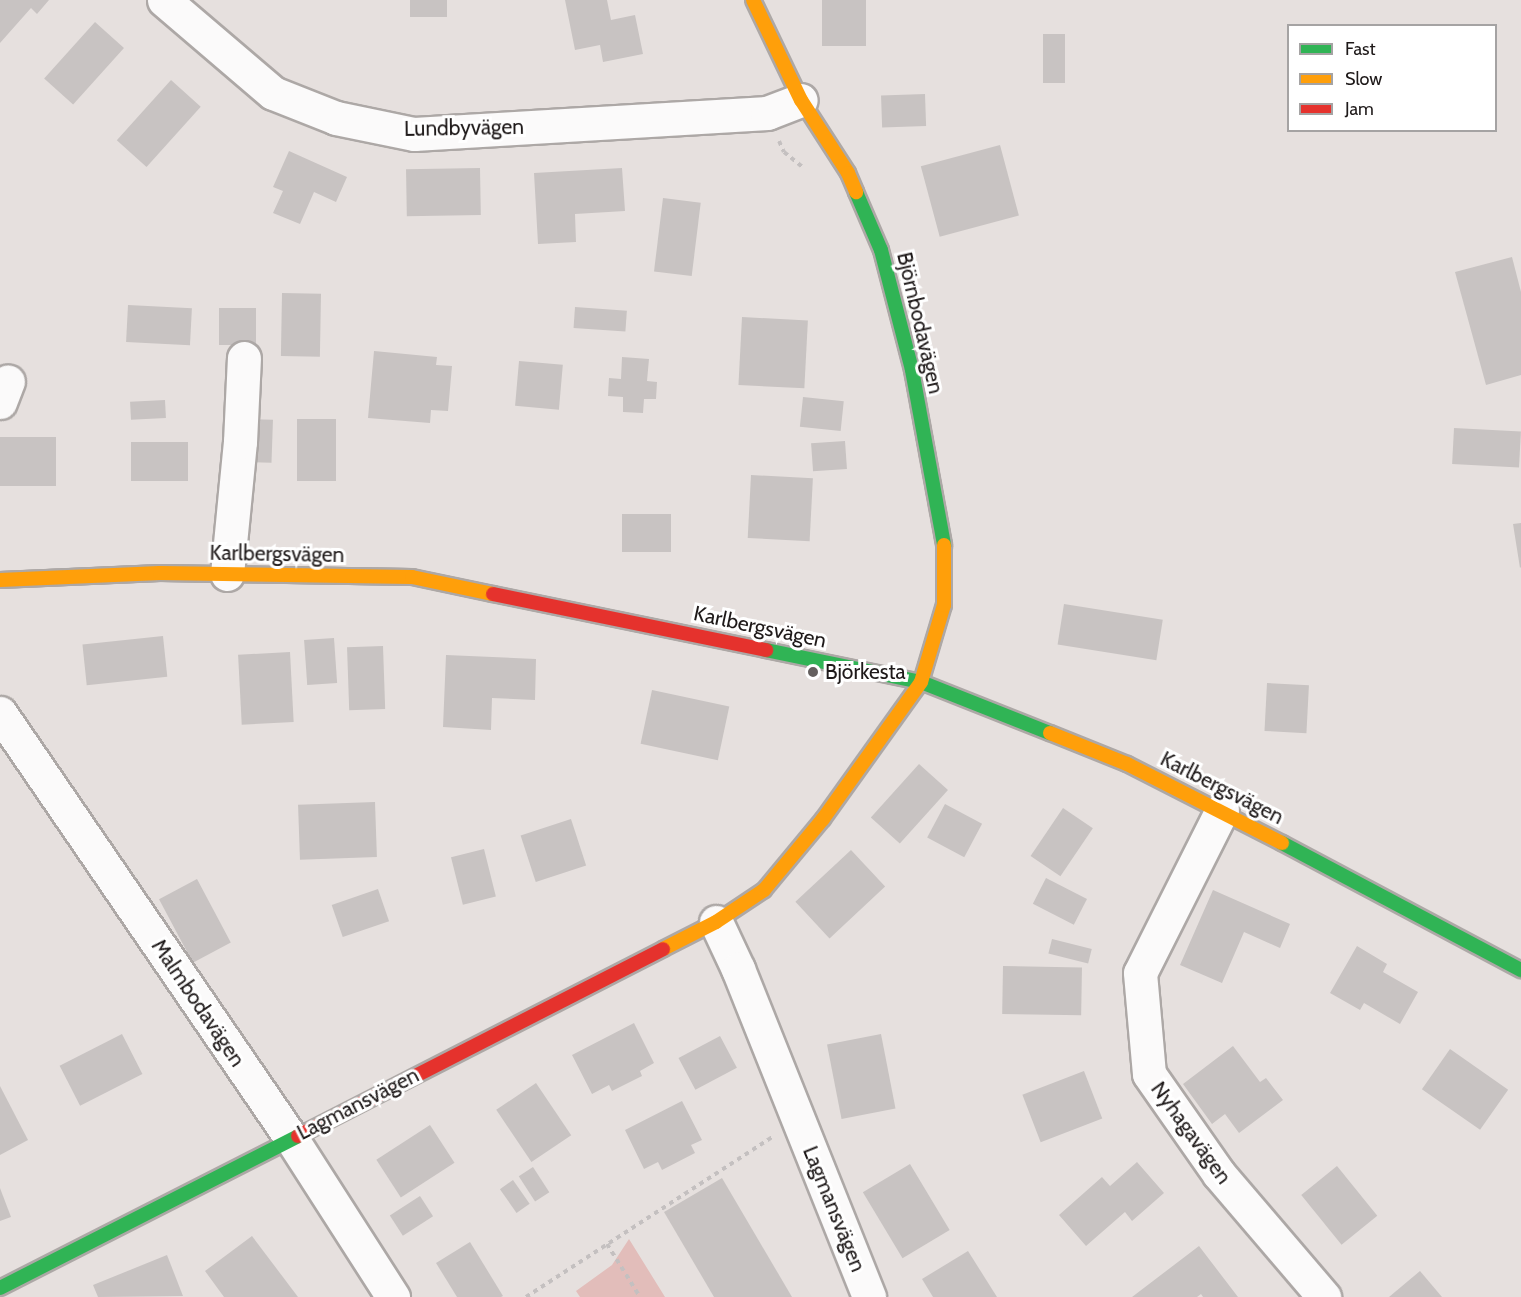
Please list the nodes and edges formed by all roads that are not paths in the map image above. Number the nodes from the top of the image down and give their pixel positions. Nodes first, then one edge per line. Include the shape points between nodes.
1 (164, 0) edge
2 (753, 0) edge
3 (801, 100) junction
4 (244, 358) dead end
5 (227, 574) junction
6 (0, 580) edge
7 (921, 682) junction
8 (0, 713) edge
9 (1222, 810) junction
10 (716, 922) junction
11 (1521, 970) edge
12 (291, 1138) junction
13 (0, 1288) edge
14 (393, 1297) edge
15 (869, 1297) edge
16 (1324, 1297) edge

1 - 3 street, Lundbyvägen via 273,93 336,118 414,134 767,113
2 - 3 street, Björnbodavägen
3 - 7 street, Björnbodavägen via 848,173 881,250 912,370 944,545 944,605
4 - 5 street
5 - 6 street, Karlbergsvägen
5 - 7 street, Karlbergsvägen via 412,577
7 - 9 street, Karlbergsvägen via 1127,764
7 - 10 street, Lagmansvägen via 823,819 764,890
8 - 12 street, Malmbodavägen
9 - 11 street, Karlbergsvägen
9 - 16 street, Nyhagavägen via 1140,973 1149,1074 1219,1174
10 - 12 street, Lagmansvägen
10 - 15 street, Lagmansvägen
12 - 13 street, Lagmansvägen
12 - 14 street, Malmbodavägen

